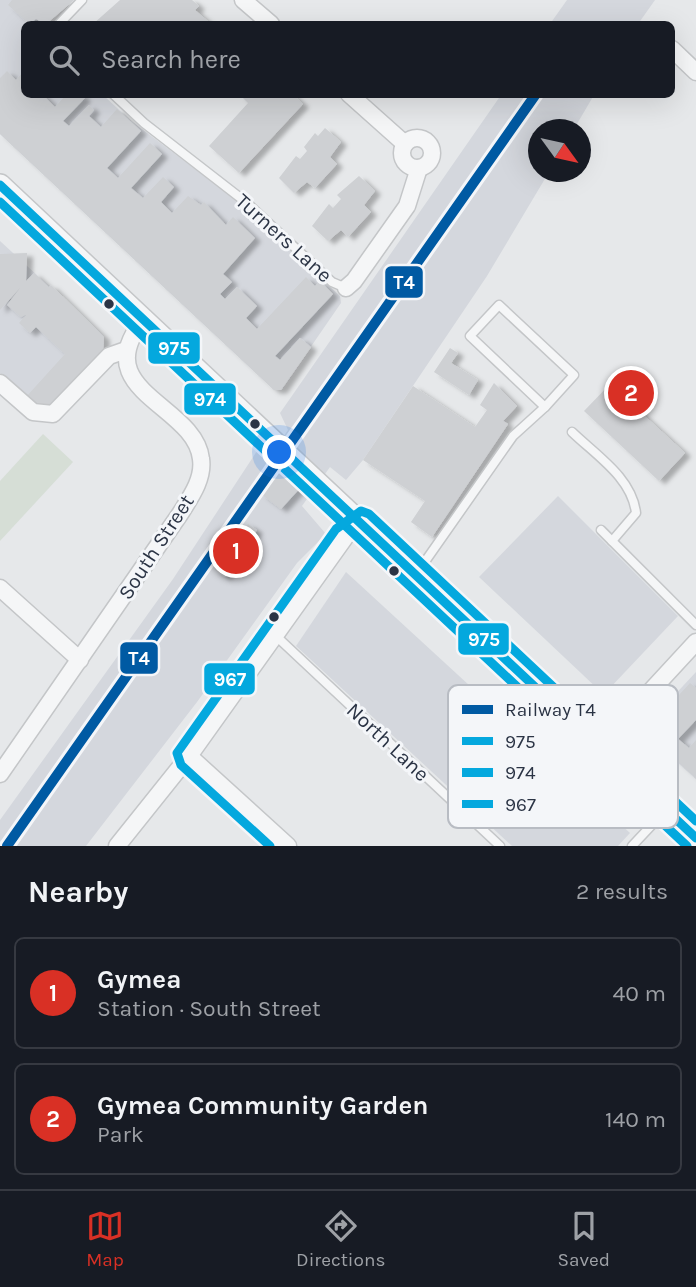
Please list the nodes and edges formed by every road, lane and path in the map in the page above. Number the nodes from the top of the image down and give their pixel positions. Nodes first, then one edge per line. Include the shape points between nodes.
1 (82, 0) edge
2 (243, 0) edge
3 (62, 21) edge
4 (268, 21) edge
5 (675, 53) edge
6 (696, 72) edge
7 (118, 98) edge
8 (353, 98) edge
9 (405, 144) junction
10 (419, 168) junction
11 (0, 185) edge
12 (346, 288) joint
13 (145, 318) junction
14 (126, 350) junction
15 (0, 383) edge
16 (545, 407) junction
17 (572, 432) dead end
18 (362, 523) junction
19 (601, 530) dead end
20 (612, 541) junction
21 (416, 574) junction
22 (0, 588) edge
23 (696, 625) edge
24 (276, 636) junction
25 (696, 642) edge
26 (80, 660) junction
27 (535, 685) edge
28 (656, 685) edge
29 (189, 756) junction
30 (0, 774) edge
31 (448, 797) edge
32 (678, 820) edge
33 (481, 828) edge
34 (649, 828) edge
35 (696, 838) edge
36 (117, 846) edge
37 (288, 846) edge
38 (500, 846) edge
39 (632, 846) edge

1 - 3 lane
2 - 4 street
5 - 6 street
7 - 12 lane, Turners Lane via 247,203 332,282
8 - 9 street
9 - 10 street via 404,161
9 - 10 street via 415,138 430,146 431,158
10 - 12 street, Turners Lane via 407,206
11 - 13 street
13 - 14 street
13 - 18 street
14 - 15 street via 109,356 53,414 33,412
14 - 26 street, South Street via 127,363 146,397 178,422 198,446 200,475 180,514
16 - 16 lane via 470,337 499,304 574,375
16 - 21 lane via 513,436
17 - 20 lane via 634,496 636,513
18 - 21 street
18 - 24 street via 346,536
19 - 20 lane
20 - 23 lane
21 - 27 street
22 - 26 street
24 - 29 street
24 - 31 lane, North Lane
25 - 28 street
26 - 30 street, South Street
29 - 36 street
29 - 37 street
32 - 35 street
33 - 38 lane, North Lane
34 - 39 lane

